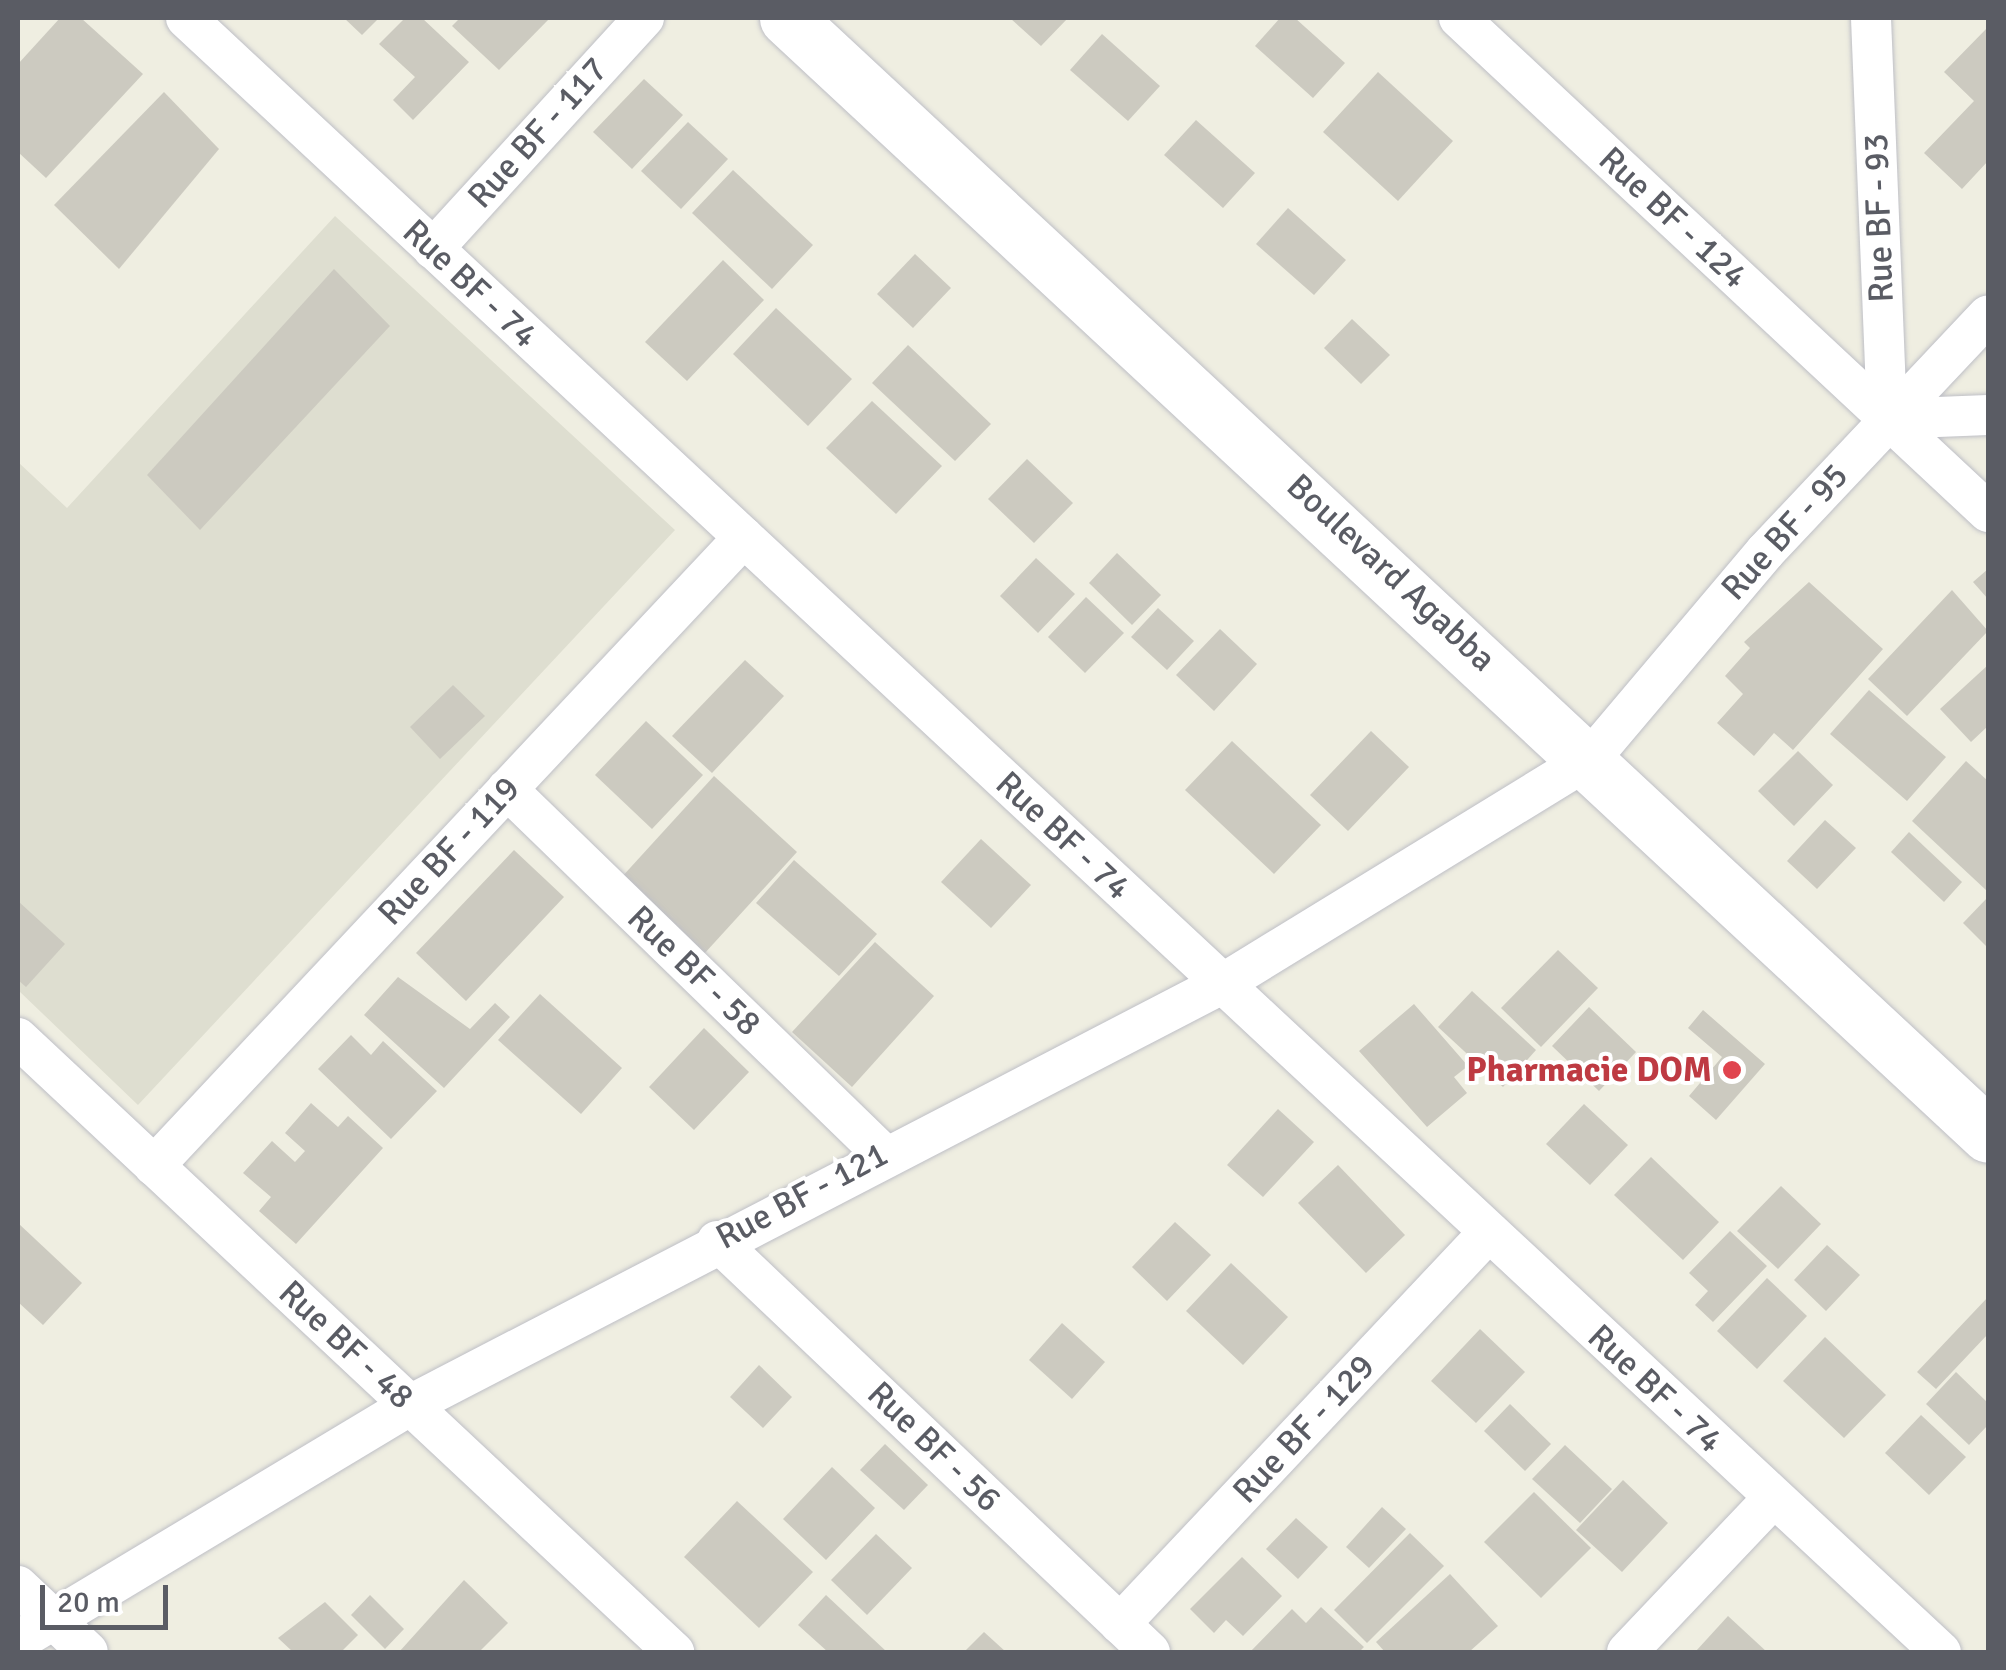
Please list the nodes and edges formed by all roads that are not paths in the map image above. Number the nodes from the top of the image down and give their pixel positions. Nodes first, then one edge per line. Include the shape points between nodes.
1 (186, 18) edge
2 (644, 18) edge
3 (787, 18) edge
4 (1459, 18) edge
5 (1871, 18) edge
6 (433, 249) junction
7 (1988, 315) edge
8 (1988, 415) edge
9 (1888, 419) junction
10 (1988, 512) edge
11 (744, 537) junction
12 (1591, 758) junction
13 (507, 789) junction
14 (1222, 984) junction
15 (18, 1038) edge
16 (1988, 1135) edge
17 (882, 1153) junction
18 (154, 1166) junction
19 (1487, 1234) junction
20 (717, 1241) junction
21 (410, 1405) junction
22 (1773, 1498) junction
23 (18, 1586) edge
24 (56, 1622) junction
25 (1120, 1624) junction
26 (18, 1642) edge
27 (88, 1652) edge
28 (674, 1652) edge
29 (1150, 1652) edge
30 (1627, 1652) edge
31 (1941, 1652) edge

1 - 6 street, Rue BF - 74
2 - 6 street, Rue BF - 117
3 - 12 main road, Boulevard Agabba
4 - 9 street, Rue BF - 124
5 - 9 street, Rue BF - 93
6 - 11 street, Rue BF - 74
7 - 9 street, Rue BF - 95
8 - 9 street
9 - 10 street, Rue BF - 124
9 - 12 street, Rue BF - 95
11 - 13 street, Rue BF - 119
11 - 14 street, Rue BF - 74
12 - 14 street, Rue BF - 121
12 - 16 main road, Boulevard Agabba
13 - 17 street, Rue BF - 58
13 - 18 street, Rue BF - 119
14 - 17 street, Rue BF - 121
14 - 19 street, Rue BF - 74
15 - 18 street, Rue BF - 48
17 - 20 street, Rue BF - 121
18 - 21 street, Rue BF - 48
19 - 22 street, Rue BF - 74
19 - 25 street, Rue BF - 129
20 - 21 street, Rue BF - 121
20 - 25 street, Rue BF - 56
21 - 24 street, Rue BF - 121
21 - 28 street, Rue BF - 48
22 - 30 street
22 - 31 street, Rue BF - 74
23 - 24 street
24 - 26 street, Rue BF - 121
24 - 27 street
25 - 29 street, Rue BF - 56

